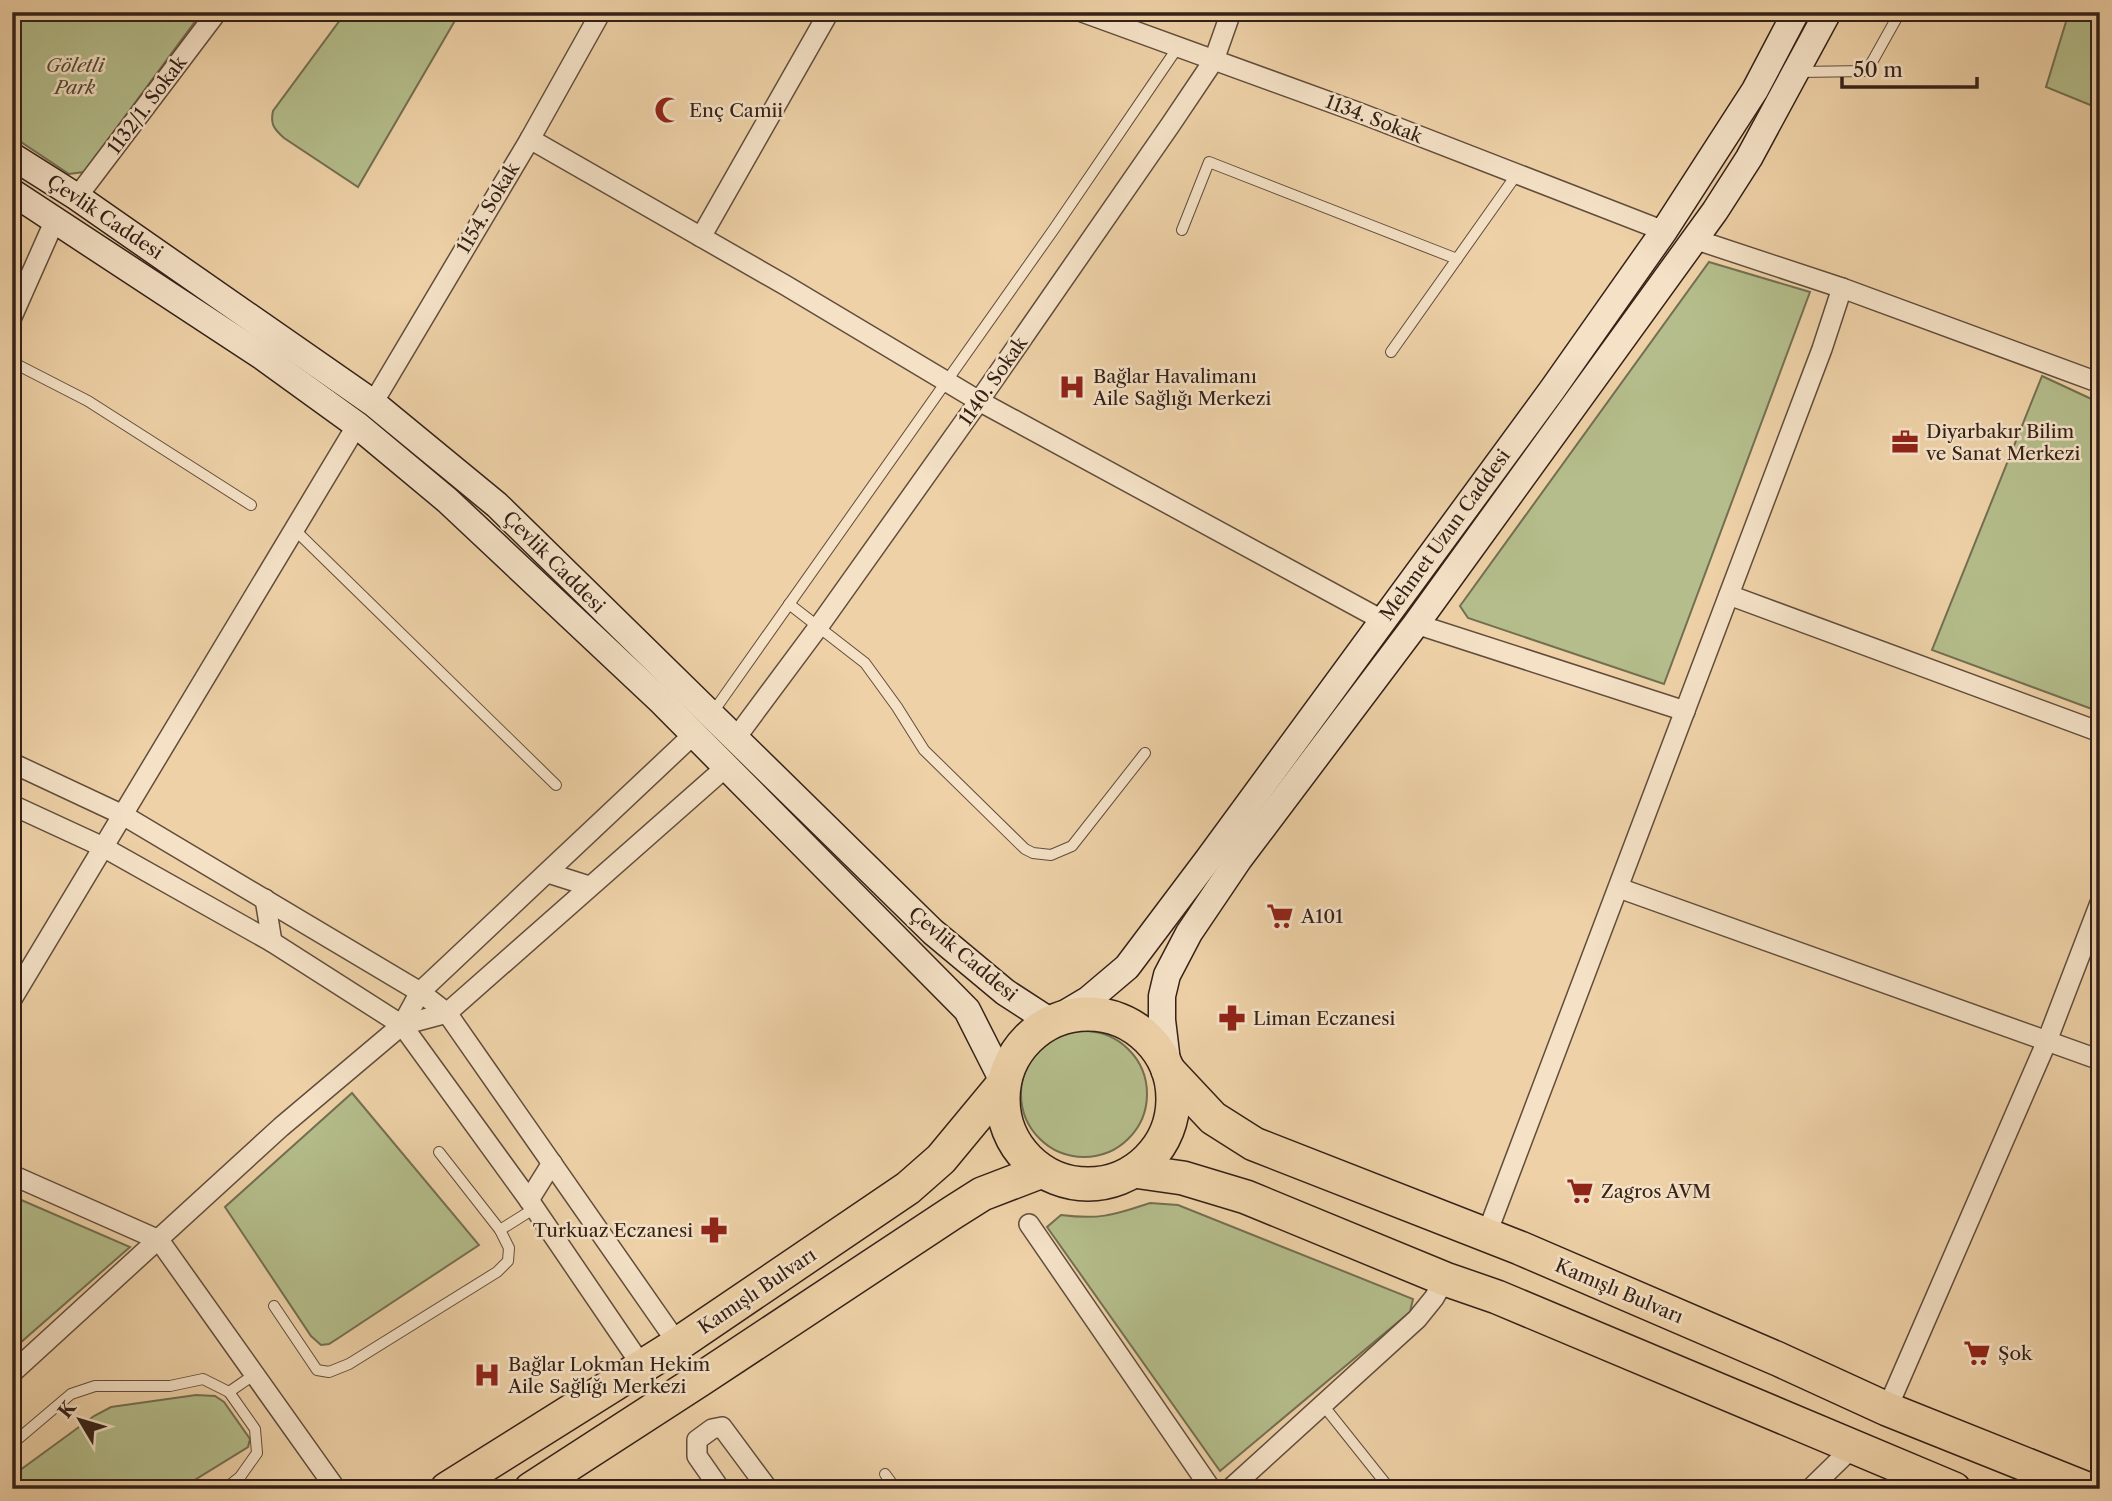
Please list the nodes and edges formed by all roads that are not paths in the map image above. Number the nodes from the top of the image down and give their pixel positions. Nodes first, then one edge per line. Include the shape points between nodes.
1 (217, 12) edge
2 (601, 12) edge
3 (830, 12) edge
4 (1082, 12) edge
5 (1231, 12) edge
6 (1796, 12) edge
7 (1828, 12) edge
8 (1900, 12) edge
9 (1178, 47) junction
10 (1214, 60) junction
11 (1795, 72) junction
12 (530, 139) junction
13 (12, 156) edge
14 (1517, 174) junction
15 (12, 192) edge
16 (76, 197) junction
17 (55, 220) junction
18 (1182, 230) dead end
19 (1664, 231) junction
20 (701, 237) junction
21 (1694, 239) junction
22 (1457, 259) junction
23 (1842, 288) junction
24 (12, 317) edge
25 (1391, 352) dead end
26 (12, 362) edge
27 (947, 381) junction
28 (2100, 383) edge
29 (979, 401) junction
30 (373, 403) junction
31 (357, 425) junction
32 (251, 505) dead end
33 (295, 530) junction
34 (1729, 595) junction
35 (789, 604) junction
36 (1382, 621) junction
37 (1416, 624) junction
38 (819, 626) junction
39 (1685, 711) junction
40 (702, 725) junction
41 (2100, 732) edge
42 (735, 739) junction
43 (1145, 753) dead end
44 (12, 763) edge
45 (726, 767) junction
46 (556, 785) dead end
47 (12, 805) edge
48 (123, 815) junction
49 (103, 847) junction
50 (548, 873) junction
51 (589, 886) junction
52 (1619, 888) junction
53 (265, 899) junction
54 (2100, 903) edge
55 (272, 942) junction
56 (420, 992) junction
57 (12, 999) edge
58 (447, 1013) junction
59 (1051, 1022) junction
60 (402, 1025) junction
61 (2047, 1041) junction
62 (2100, 1059) edge
63 (1168, 1070) junction
64 (1004, 1083) junction
65 (439, 1152) dead end
66 (552, 1163) junction
67 (1042, 1171) junction
68 (1133, 1171) junction
69 (12, 1175) edge
70 (532, 1204) junction
71 (1029, 1224) dead end
72 (500, 1230) junction
73 (1488, 1236) junction
74 (159, 1240) junction
75 (1446, 1279) junction
76 (274, 1306) dead end
77 (678, 1344) junction
78 (642, 1366) junction
79 (12, 1373) edge
80 (255, 1374) junction
81 (229, 1392) junction
82 (1323, 1405) junction
83 (1887, 1409) junction
84 (12, 1444) edge
85 (1853, 1447) junction
86 (885, 1474) dead end
87 (225, 1489) edge
88 (336, 1489) edge
89 (447, 1489) edge
90 (531, 1489) edge
91 (720, 1489) edge
92 (768, 1489) edge
93 (896, 1489) edge
94 (1211, 1489) edge
95 (1230, 1489) edge
96 (1390, 1489) edge
97 (1810, 1489) edge
98 (1954, 1489) edge
99 (2087, 1489) edge

1 - 16 street, 1132/1. Sokak
2 - 12 street, 1154. Sokak
3 - 20 street
4 - 9 street, 1134. Sokak
5 - 10 street, 1140. Sokak
6 - 19 main road, Mehmet Uzun Caddesi via 1755,90
7 - 11 main road
8 - 11 lane via 1867,71
9 - 10 street, 1134. Sokak
9 - 27 lane
10 - 14 street, 1134. Sokak
10 - 29 street, 1140. Sokak
11 - 21 main road via 1749,158
12 - 20 street
12 - 30 street, 1154. Sokak
13 - 16 main road, Çevlik Caddesi
14 - 19 street, 1134. Sokak
14 - 22 lane
15 - 17 main road, Çevlik Caddesi
16 - 30 main road, Çevlik Caddesi
17 - 24 street
17 - 31 main road, Çevlik Caddesi
18 - 22 lane via 1209,162
19 - 36 main road, Mehmet Uzun Caddesi
20 - 27 street
21 - 23 street
21 - 37 main road
22 - 25 lane
23 - 28 street
23 - 34 street
26 - 32 lane via 88,401
27 - 29 street
27 - 35 lane
29 - 36 street
29 - 38 street, 1140. Sokak
30 - 40 main road, Çevlik Caddesi via 496,505
31 - 33 street
31 - 40 main road, Çevlik Caddesi
33 - 46 lane
33 - 48 street
34 - 39 street
34 - 41 street
35 - 38 lane
35 - 40 lane
36 - 59 main road, Mehmet Uzun Caddesi via 1127,967 1088,1000
37 - 39 street
37 - 63 main road via 1239,859 1189,933 1167,975 1162,996
38 - 42 street, 1140. Sokak
38 - 43 lane via 864,663 924,750 1033,853 1051,855 1072,846
39 - 52 street
40 - 42 main road, Çevlik Caddesi
40 - 45 main road, Çevlik Caddesi
40 - 50 street
42 - 59 main road, Çevlik Caddesi via 933,932 1005,992
44 - 48 street
45 - 51 street
45 - 64 main road, Çevlik Caddesi via 967,1010
47 - 49 street
48 - 49 street
48 - 53 street
49 - 55 street
49 - 57 street
50 - 51 street
50 - 56 street
51 - 58 street
52 - 61 street
52 - 73 street
53 - 55 street
53 - 56 street
54 - 61 street
55 - 60 street
56 - 58 street
56 - 60 street
58 - 60 street
58 - 66 street
59 - 63 highway via 1078,1014 1106,1016 1133,1026 1154,1045
59 - 64 highway via 1020,1047
60 - 70 street
60 - 74 street via 281,1127
61 - 62 street
61 - 83 street
63 - 68 highway via 1172,1115 1151,1156
63 - 73 highway, Kamışlı Bulvarı via 1213,1118 1254,1144
64 - 67 highway via 1009,1133
64 - 77 highway, Kamışlı Bulvarı via 941,1159 908,1188
65 - 72 lane
66 - 70 street
66 - 77 street
67 - 68 highway via 1088,1185
67 - 90 highway via 982,1195 952,1213
68 - 75 highway via 1183,1178 1246,1197
69 - 74 street
70 - 72 lane
70 - 78 street
71 - 94 street
72 - 76 lane via 509,1248 508,1261 497,1272 329,1372 317,1370
73 - 83 highway, Kamışlı Bulvarı
74 - 79 street
74 - 80 street
75 - 82 street via 1418,1319
75 - 85 highway
77 - 78 highway, Kamışlı Bulvarı
78 - 89 highway, Kamışlı Bulvarı
80 - 81 lane
80 - 88 street
81 - 84 lane via 203,1379 170,1386 95,1386 71,1394
81 - 87 lane via 254,1429 257,1452
82 - 95 street
82 - 96 lane
83 - 99 highway, Kamışlı Bulvarı
85 - 97 street
85 - 98 highway
86 - 93 lane
91 - 92 street via 697,1456 697,1440 722,1427

